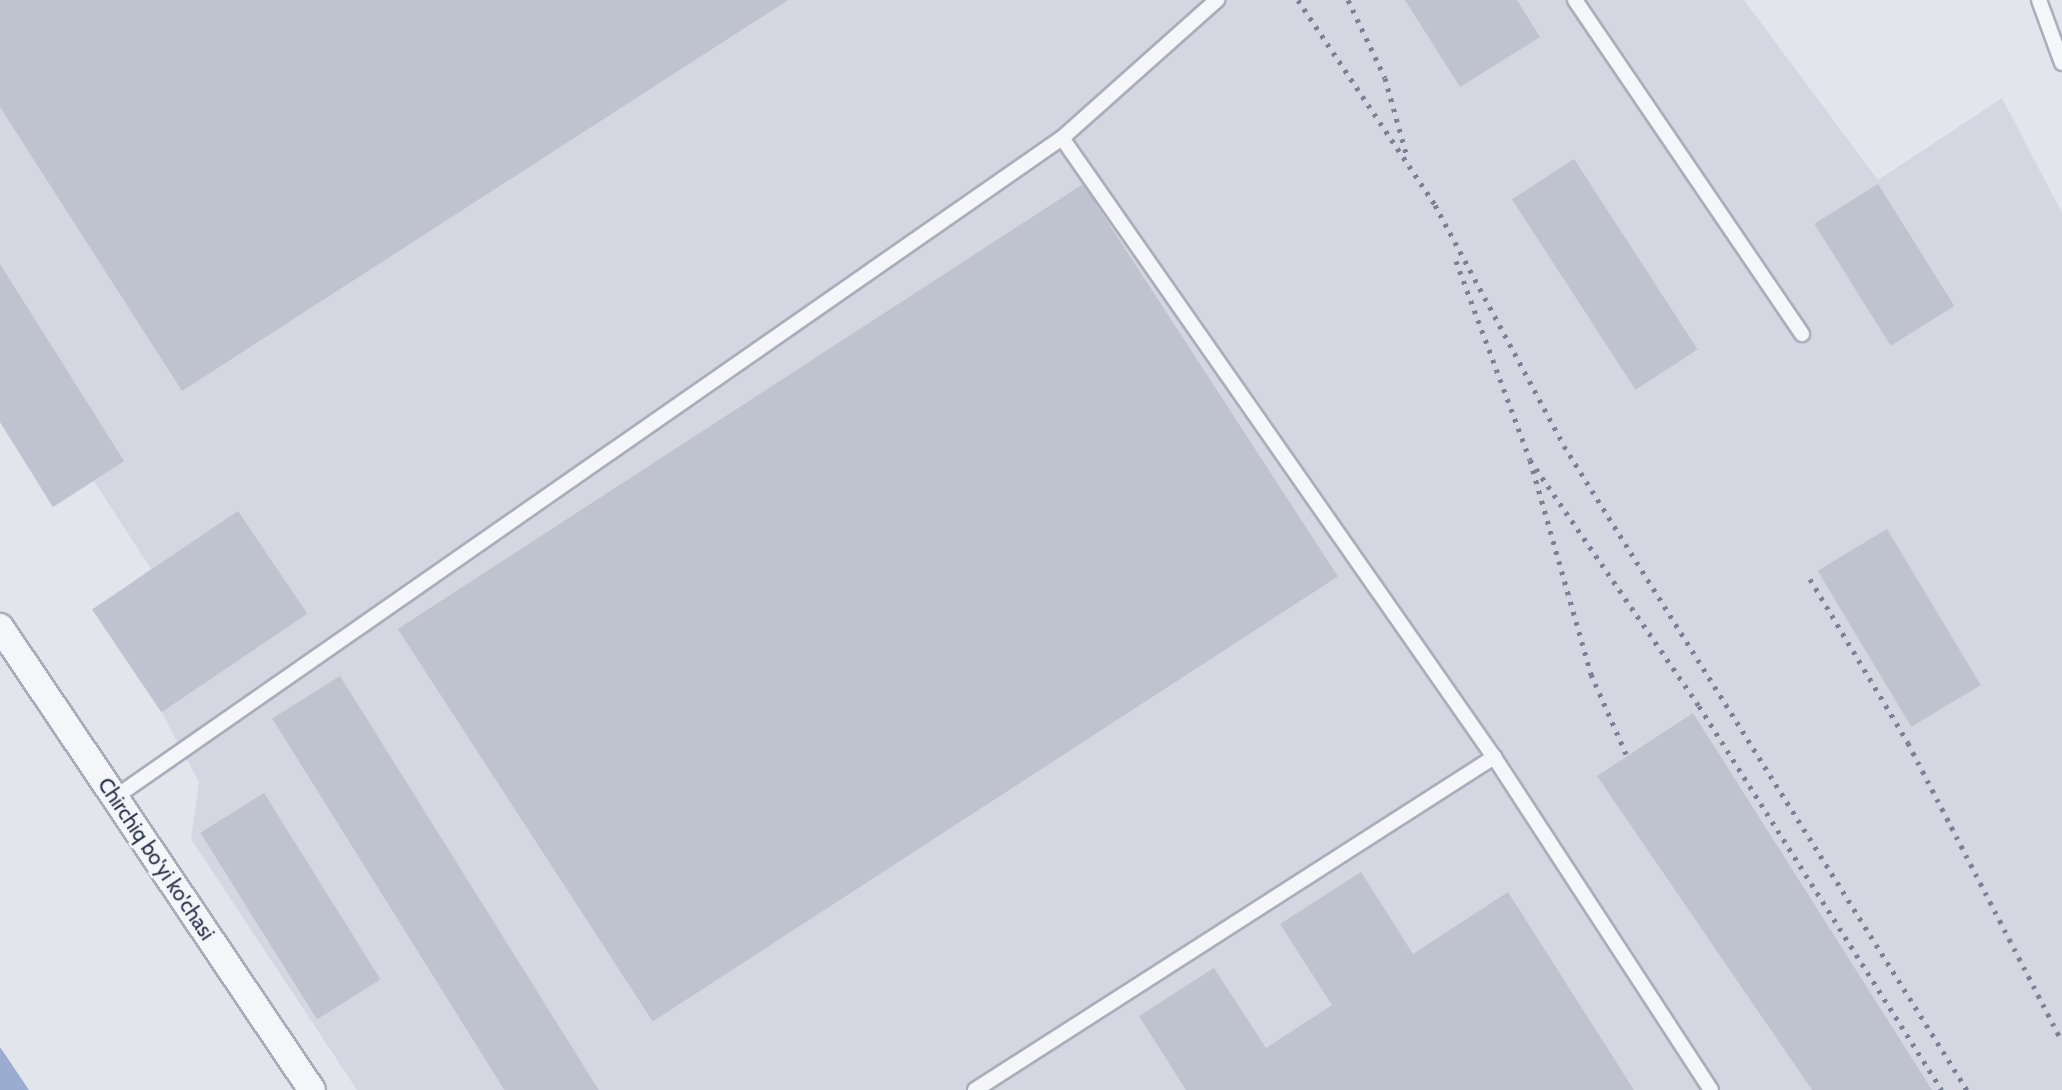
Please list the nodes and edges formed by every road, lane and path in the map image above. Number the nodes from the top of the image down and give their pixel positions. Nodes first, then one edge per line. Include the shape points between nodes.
1 (1217, 0) edge
2 (1575, 0) edge
3 (2039, 0) edge
4 (2062, 62) edge
5 (1062, 138) junction
6 (1802, 334) dead end
7 (0, 627) edge
8 (1494, 757) junction
9 (114, 797) junction
10 (312, 1090) edge
11 (975, 1090) edge
12 (1711, 1090) edge

1 - 5 lane
2 - 6 lane
3 - 4 lane
5 - 8 lane
5 - 9 lane
7 - 9 street, Chirchiq bo'yi ko'chasi
8 - 11 lane
8 - 12 lane
9 - 10 street, Chirchiq bo'yi ko'chasi

